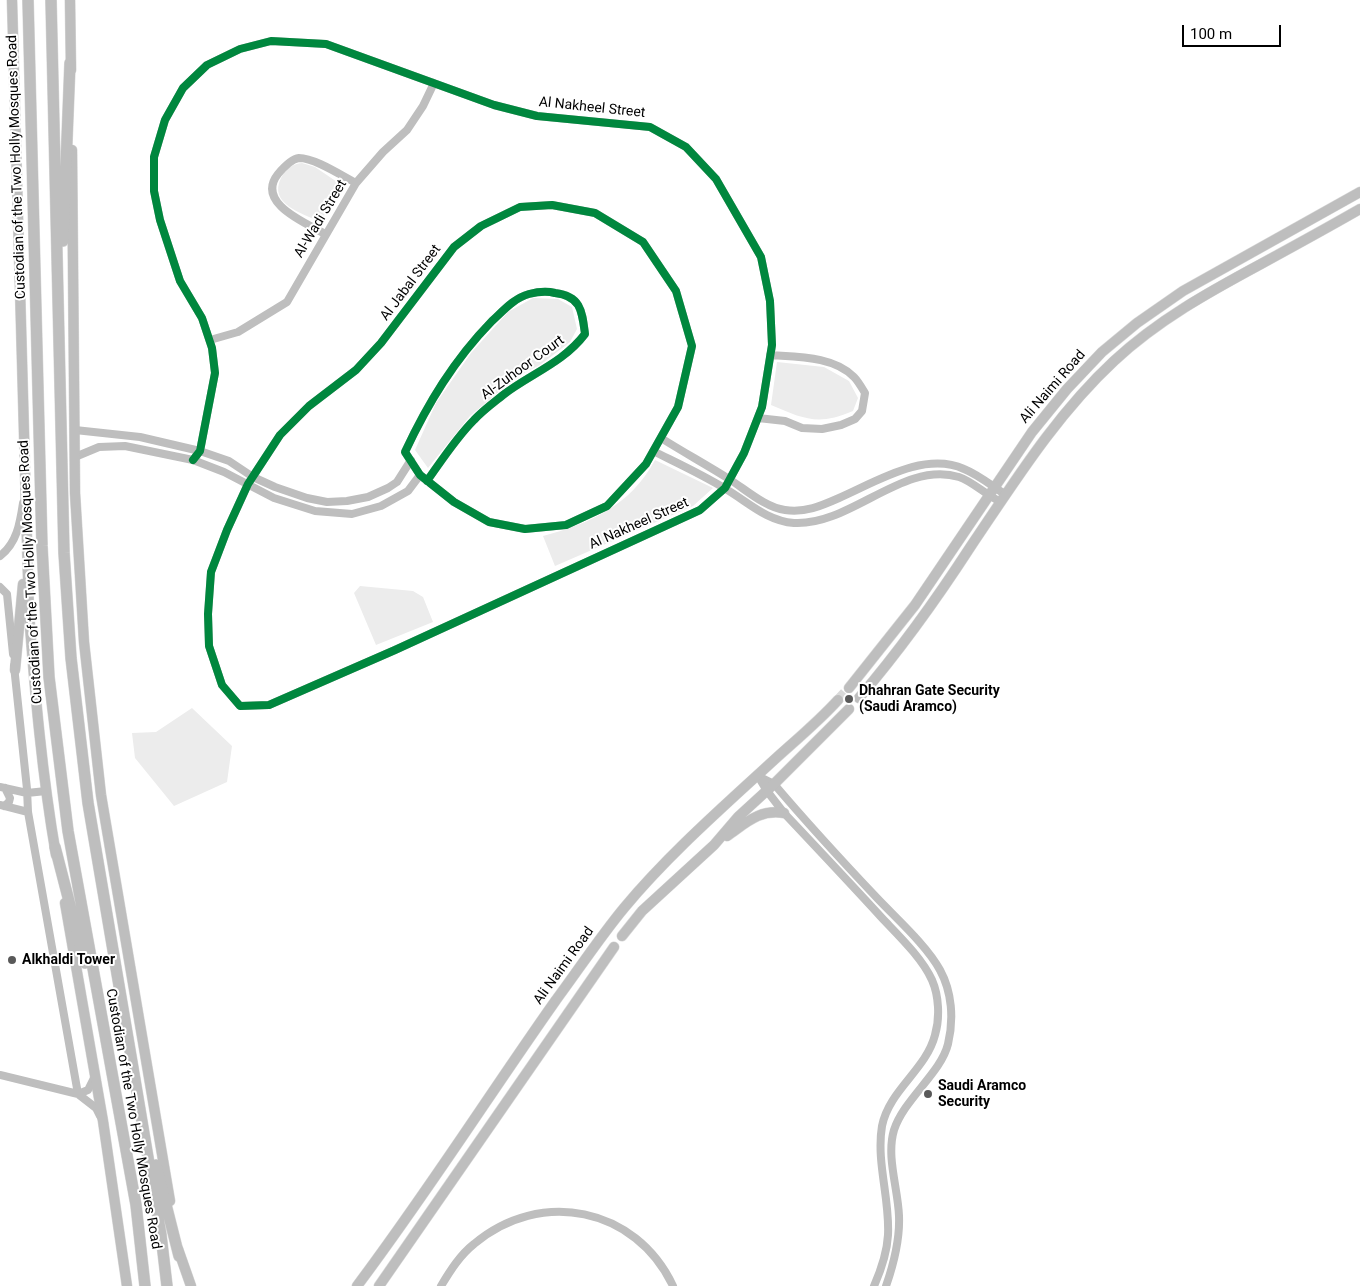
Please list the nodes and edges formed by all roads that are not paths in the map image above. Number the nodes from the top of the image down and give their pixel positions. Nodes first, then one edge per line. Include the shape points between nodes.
1 (12, 0) edge
2 (28, 0) edge
3 (51, 0) edge
4 (70, 0) edge
5 (70, 63) junction
6 (434, 84) junction
7 (356, 183) junction
8 (1360, 192) edge
9 (1360, 209) edge
10 (325, 234) junction
11 (210, 340) junction
12 (59, 350) junction
13 (770, 355) junction
14 (758, 418) junction
15 (75, 430) junction
16 (661, 438) junction
17 (200, 451) junction
18 (654, 451) junction
19 (75, 457) junction
20 (193, 460) junction
21 (411, 460) junction
22 (420, 475) junction
23 (253, 477) junction
24 (730, 479) junction
25 (427, 480) junction
26 (248, 484) junction
27 (25, 486) junction
28 (725, 488) junction
29 (991, 492) junction
30 (1003, 499) junction
31 (27, 543) junction
32 (0, 556) edge
33 (0, 587) edge
34 (15, 670) junction
35 (861, 674) junction
36 (872, 683) junction
37 (849, 688) tunnel mouth
38 (859, 698) dead end
39 (838, 700) tunnel mouth
40 (831, 708) junction
41 (848, 709) tunnel mouth
42 (841, 717) junction
43 (758, 776) junction
44 (2, 788) edge
45 (770, 788) junction
46 (46, 791) junction
47 (27, 793) junction
48 (2, 805) edge
49 (28, 812) junction
50 (784, 813) junction
51 (55, 846) junction
52 (714, 846) junction
53 (622, 936) dead end
54 (614, 947) dead end
55 (106, 1046) junction
56 (930, 1049) junction
57 (944, 1055) junction
58 (133, 1068) junction
59 (0, 1075) edge
60 (95, 1076) junction
61 (78, 1094) junction
62 (891, 1103) junction
63 (905, 1109) junction
64 (103, 1122) junction
65 (179, 1256) junction
66 (127, 1286) edge
67 (145, 1286) edge
68 (167, 1286) edge
69 (191, 1286) edge
70 (358, 1286) edge
71 (379, 1286) edge
72 (441, 1286) edge
73 (673, 1286) edge
74 (874, 1286) edge
75 (886, 1286) edge

1 - 27 main road
2 - 55 highway, Custodian of the Two Holly Mosques Road via 48,677 68,830
3 - 12 highway, Custodian of the Two Holly Mosques Road
4 - 5 main road
5 - 12 highway
5 - 15 main road
6 - 7 street, Al-Wadi Street via 406,130
6 - 11 street, Al Nakheel Street via 326,44 271,41 240,49 207,65 183,88 164,120 154,157 154,191 180,281 202,318
6 - 13 street, Al Nakheel Street via 537,116 650,127 686,148 716,179 761,257 770,301
7 - 10 street, Al-Wadi Street
7 - 10 street via 313,161 299,158 278,174 273,196 282,210
8 - 29 main road, Ali Naimi Road via 1183,291 1137,323 1102,352 1056,401
9 - 30 main road, Ali Naimi Road via 1194,300 1132,345 1075,401
10 - 11 street, Al-Wadi Street via 287,302 238,332
11 - 17 street, Al Nakheel Street via 215,373
12 - 58 highway, Custodian of the Two Holly Mosques Road via 64,553 71,658 88,803
13 - 14 street, Al Nakheel Street
13 - 14 street via 809,358 836,365 853,376 865,393 862,411 855,419 841,425 822,428 802,428 785,421
14 - 24 street, Al Nakheel Street
15 - 17 street via 140,437
15 - 19 main road
16 - 18 street, Al Jabal Street
16 - 23 street, Al Jabal Street via 678,407 692,346 676,291 643,242 595,213 552,205 520,207 480,226 454,247 381,343 356,370 310,406 280,435
16 - 24 street
17 - 20 street, Al Nakheel Street
17 - 23 street via 229,461
18 - 25 street, Al Jabal Street via 607,506 566,524 525,529 489,522 454,502
18 - 28 street
19 - 20 street via 99,447 125,446
19 - 65 main road via 84,642 101,795
20 - 26 street
21 - 22 street
21 - 23 street via 397,482 388,488 368,498 347,501 306,498
21 - 25 street, Al-Zuhoor Court via 405,452 434,395 456,362 508,305 528,294 547,291 568,294 578,304 585,334 577,344 550,366 505,394 474,420
22 - 25 street, Al Jabal Street
22 - 26 street via 408,491 381,506 352,514 315,511 274,498
23 - 26 street, Al Jabal Street
24 - 28 street, Al Nakheel Street
24 - 29 street via 762,501 782,510 800,511 818,507 908,468 929,463 963,468
26 - 28 street, Al Nakheel Street via 211,572 208,614 209,646 222,686 240,706 269,705 395,650 700,510
27 - 31 main road
27 - 32 street via 13,543
28 - 29 street via 760,512 795,523 834,516 900,484 932,474 960,477
29 - 30 street
29 - 35 main road, Ali Naimi Road via 915,606
30 - 36 main road, Ali Naimi Road via 921,620
31 - 34 main road
31 - 46 main road via 35,698
33 - 34 street via 7,594
34 - 47 street
35 - 36 main road via 862,684
35 - 37 main road, Ali Naimi Road
36 - 38 main road, Ali Naimi Road
39 - 40 main road, Ali Naimi Road
40 - 42 main road via 840,707
40 - 43 main road, Ali Naimi Road
41 - 42 main road
42 - 45 main road
43 - 45 street
43 - 70 main road, Ali Naimi Road via 682,846 602,936
44 - 47 street
44 - 48 street via 10,798
45 - 50 street
45 - 52 main road via 738,817
45 - 57 street via 933,958 946,982 951,1009 950,1033
46 - 47 street
46 - 51 main road
47 - 49 street
48 - 49 street
49 - 61 street
50 - 52 main road via 768,812 754,817
50 - 56 street via 926,969 936,991 938,1015
51 - 55 highway
51 - 60 main road
52 - 53 main road via 642,911
54 - 71 main road, Ali Naimi Road
55 - 67 highway, Custodian of the Two Holly Mosques Road via 136,1205
56 - 57 street via 935,1056
56 - 62 street
57 - 63 street
58 - 65 highway
58 - 68 highway, Custodian of the Two Holly Mosques Road
59 - 61 street
60 - 61 street via 88,1090
60 - 64 main road
61 - 64 street via 96,1108
62 - 63 street via 901,1100
62 - 74 street via 880,1143 888,1235 882,1268
63 - 75 street via 894,1130 892,1159 899,1216 895,1257
64 - 66 main road
65 - 69 main road
72 - 73 street via 461,1256 485,1235 522,1216 556,1211 596,1217 621,1228 650,1250

